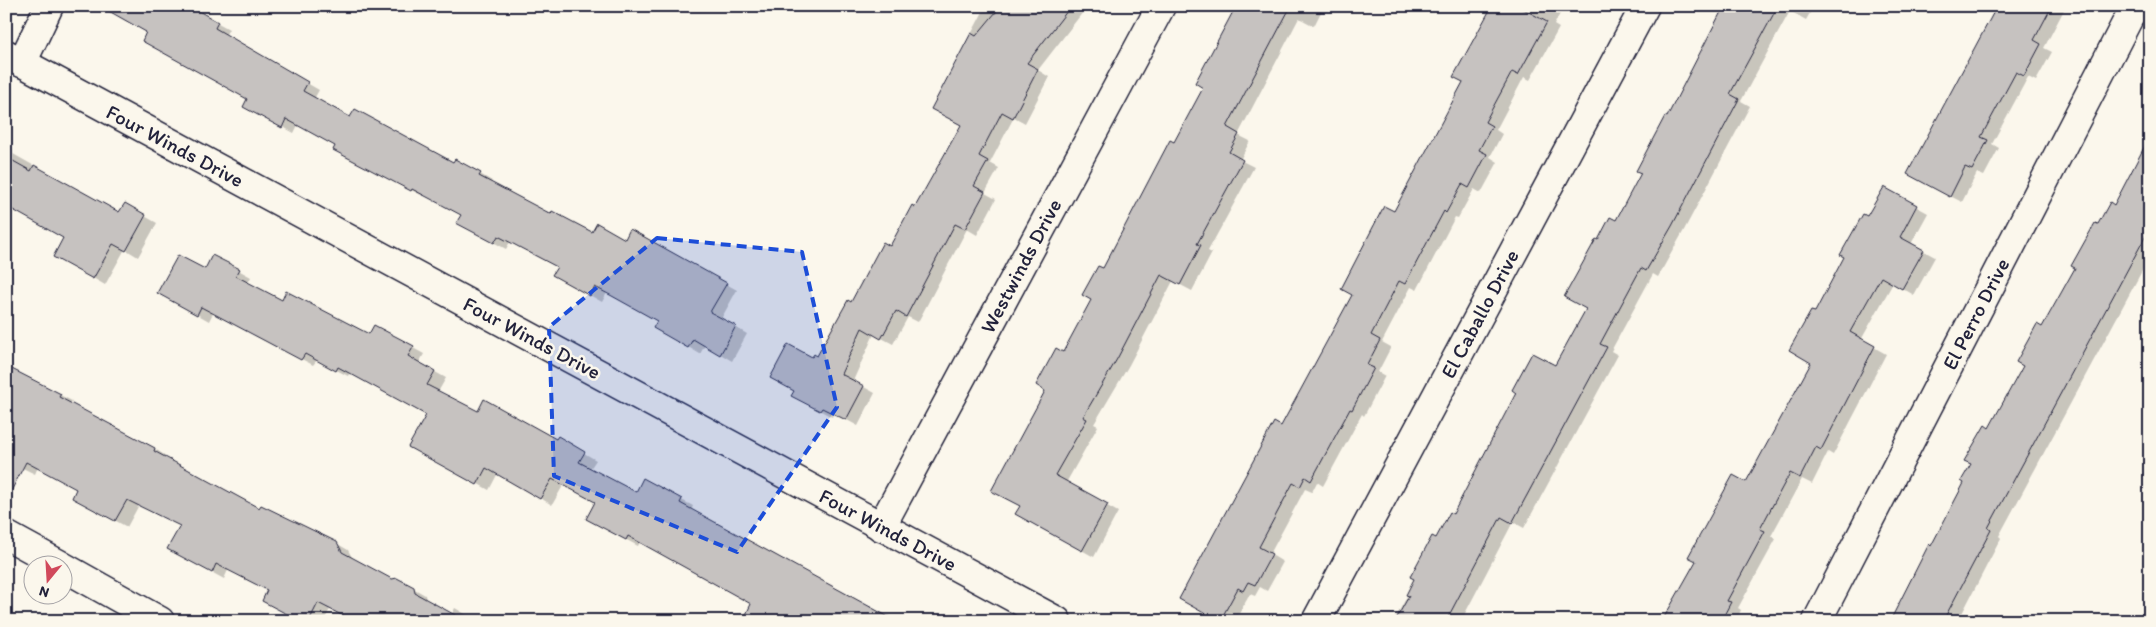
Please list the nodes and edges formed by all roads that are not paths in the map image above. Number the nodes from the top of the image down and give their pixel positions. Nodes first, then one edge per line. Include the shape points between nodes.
1 (49, 6) edge
2 (1161, 6) edge
3 (1645, 6) edge
4 (2135, 6) edge
5 (14, 58) edge
6 (881, 526) junction
7 (6, 535) edge
8 (41, 554) edge
9 (72, 572) edge
10 (160, 621) edge
11 (1058, 621) edge
12 (1316, 621) edge
13 (1817, 621) edge

1 - 5 street
2 - 6 street, Westwinds Drive
3 - 12 street, El Caballo Drive
4 - 13 street, El Perro Drive
5 - 6 street, Four Winds Drive
6 - 11 street, Four Winds Drive
7 - 8 street
9 - 10 street

